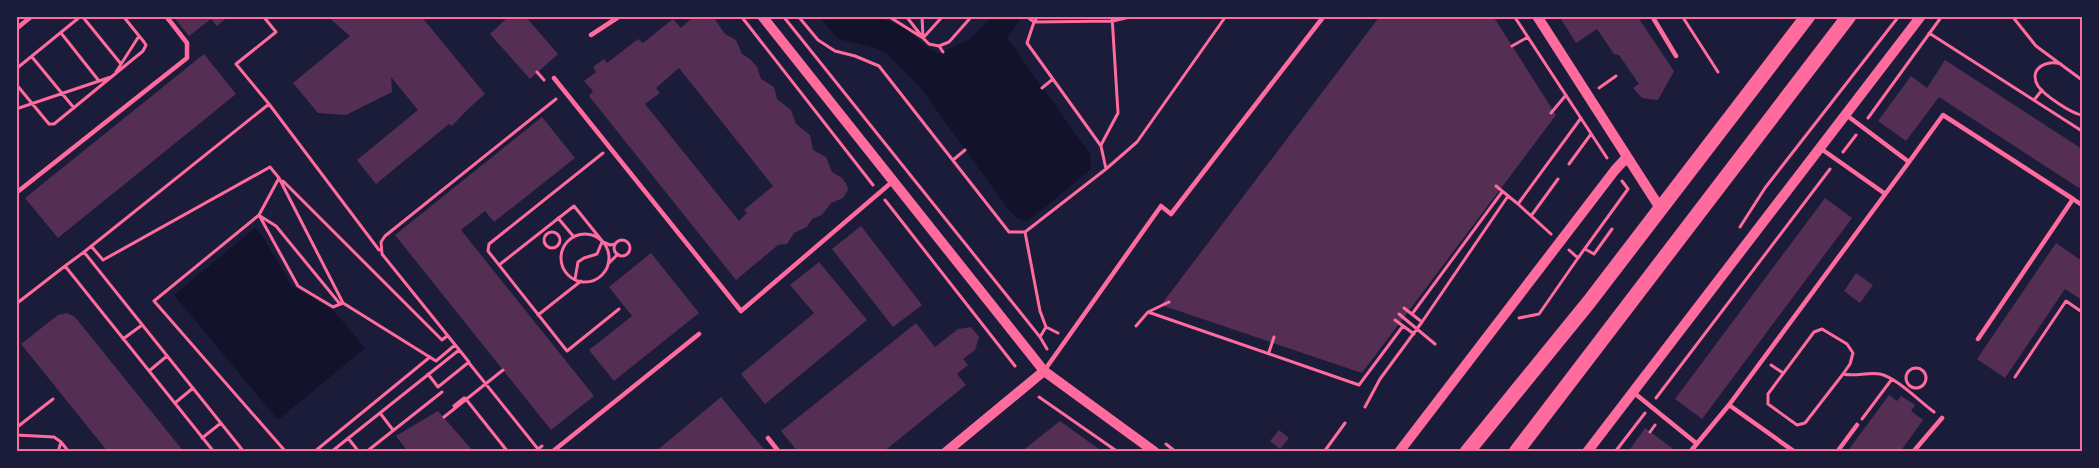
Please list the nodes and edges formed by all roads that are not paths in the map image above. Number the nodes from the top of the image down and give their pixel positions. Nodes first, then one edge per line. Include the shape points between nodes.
1 (32, 16) edge
2 (166, 16) edge
3 (620, 16) edge
4 (762, 16) edge
5 (1324, 16) edge
6 (1537, 16) edge
7 (1652, 16) edge
8 (1808, 16) edge
9 (1849, 16) edge
10 (1921, 16) edge
11 (16, 29) edge
12 (591, 35) dead end
13 (1676, 56) dead end
14 (554, 78) dead end
15 (1845, 114) junction
16 (1820, 148) junction
17 (1627, 157) junction
18 (1909, 162) junction
19 (892, 182) junction
20 (16, 193) edge
21 (1884, 193) junction
22 (2073, 199) junction
23 (2082, 205) edge
24 (1660, 208) junction
25 (699, 334) dead end
26 (1978, 339) dead end
27 (1044, 371) junction
28 (1633, 392) junction
29 (1729, 405) junction
30 (1942, 418) road end
31 (1857, 425) road end
32 (768, 438) dead end
33 (1696, 443) junction
34 (558, 446) junction
35 (552, 452) edge
36 (563, 452) edge
37 (779, 452) edge
38 (946, 452) edge
39 (1155, 452) edge
40 (1399, 452) edge
41 (1467, 452) edge
42 (1516, 452) edge
43 (1587, 452) edge
44 (1690, 452) edge
45 (1795, 452) edge
46 (1837, 452) edge
47 (1913, 452) edge

1 - 11 lane
2 - 20 lane via 187,43 187,58
3 - 12 lane
4 - 19 street
5 - 27 lane via 1172,214 1161,206
6 - 17 street
7 - 13 lane
8 - 24 main road
9 - 42 main road
10 - 15 street
14 - 19 lane via 741,311
15 - 16 street
15 - 18 lane
16 - 21 lane
16 - 28 street
17 - 24 street
17 - 40 street
18 - 21 lane
18 - 22 lane via 1943,115
19 - 27 street
21 - 29 lane
22 - 23 lane
22 - 26 lane
24 - 41 main road
25 - 34 lane
27 - 38 street
27 - 39 street
28 - 33 lane
28 - 43 street
29 - 33 lane
29 - 45 lane
30 - 47 lane
31 - 46 lane
32 - 37 lane
33 - 44 lane
34 - 35 lane
34 - 36 lane

